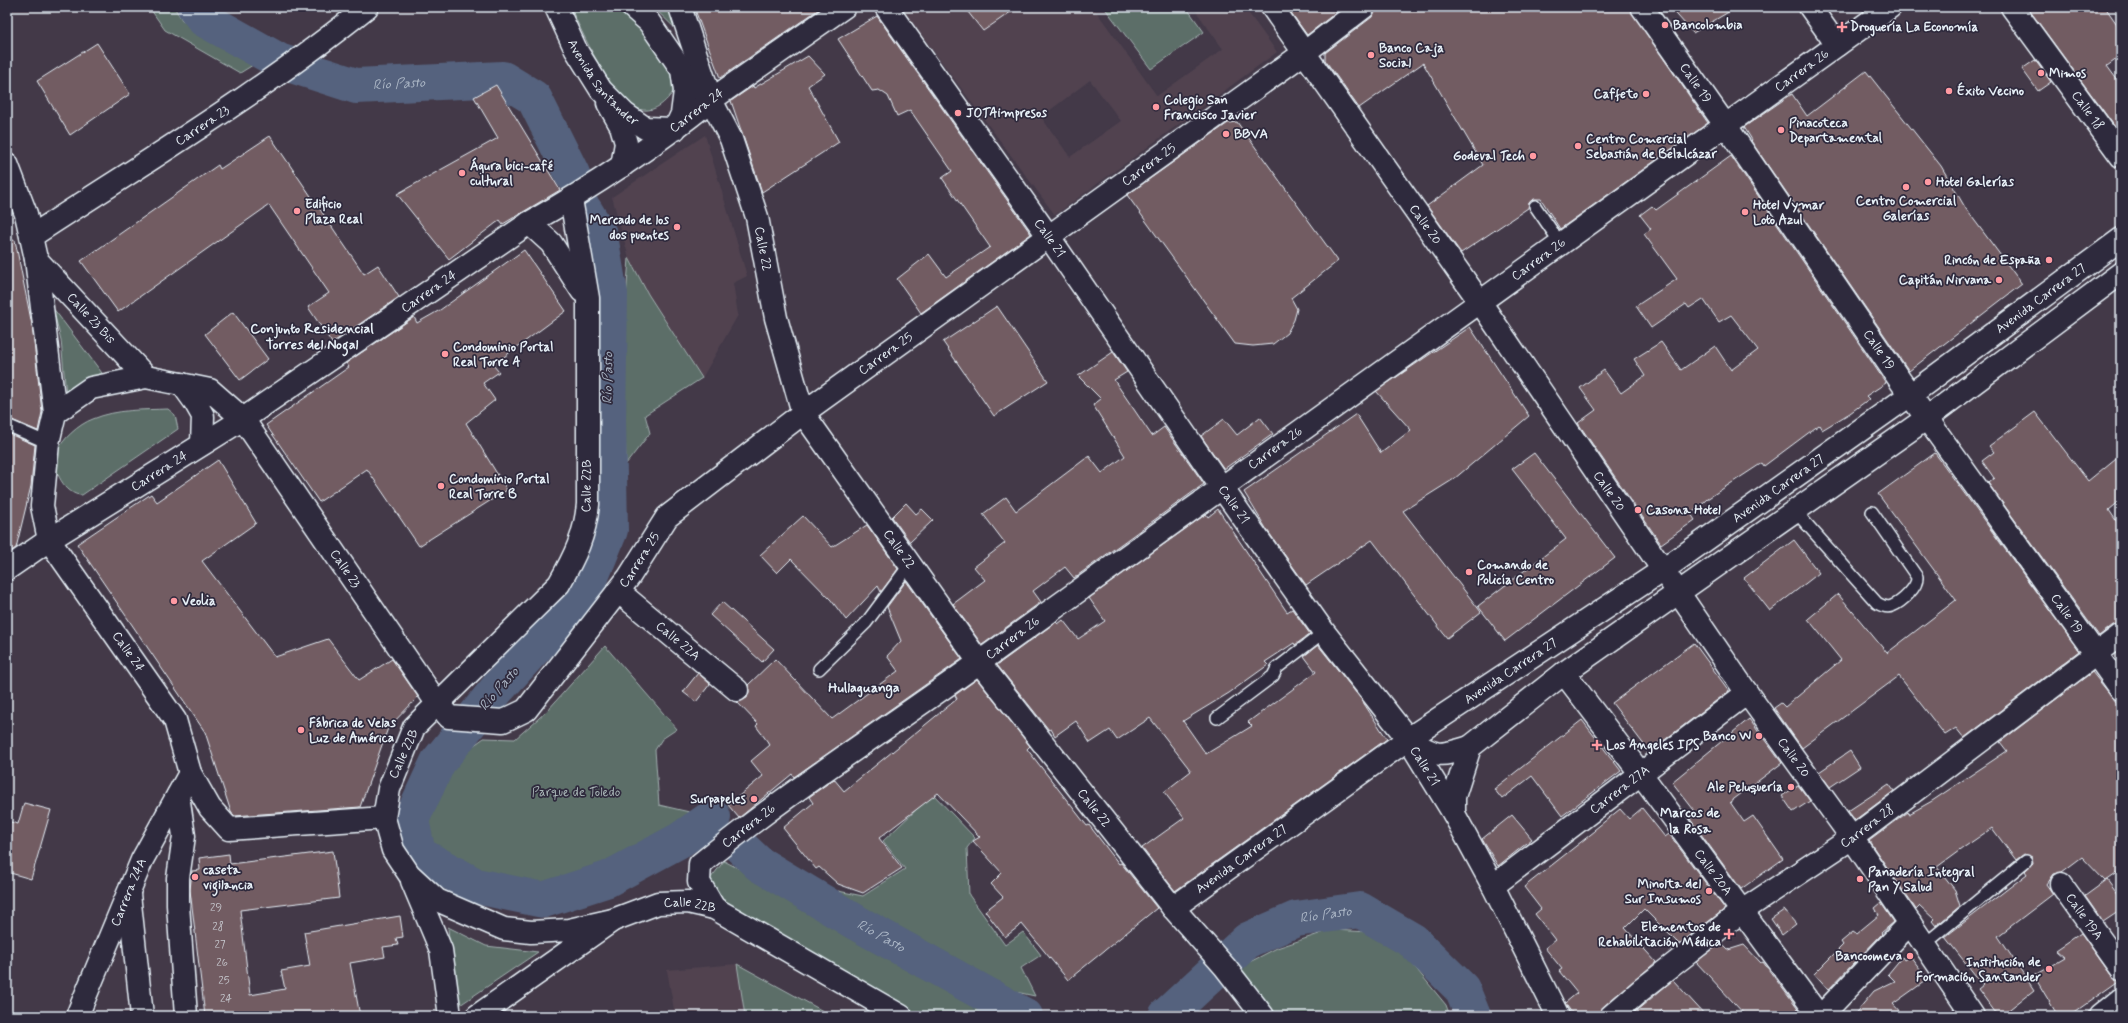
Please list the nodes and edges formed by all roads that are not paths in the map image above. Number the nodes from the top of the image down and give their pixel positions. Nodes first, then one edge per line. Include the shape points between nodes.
1 (367, 7) edge
2 (556, 7) edge
3 (632, 7) edge
4 (680, 7) edge
5 (844, 7) edge
6 (886, 7) edge
7 (1272, 7) edge
8 (1364, 7) edge
9 (1642, 7) edge
10 (1810, 7) edge
11 (1890, 7) edge
12 (2012, 7) edge
13 (1838, 45) junction
14 (1304, 53) junction
15 (682, 70) junction
16 (601, 90) junction
17 (711, 100) junction
18 (1726, 126) junction
19 (675, 129) junction
20 (2121, 156) edge
21 (7, 164) edge
22 (614, 171) junction
23 (573, 198) junction
24 (1535, 206) dead end
25 (529, 223) junction
26 (32, 236) junction
27 (1049, 237) junction
28 (2121, 239) edge
29 (1561, 244) junction
30 (36, 259) junction
31 (2121, 273) edge
32 (588, 298) junction
33 (1480, 302) junction
34 (146, 377) junction
35 (182, 384) junction
36 (1910, 395) junction
37 (803, 413) junction
38 (55, 414) junction
39 (243, 418) junction
40 (1927, 418) junction
41 (7, 424) edge
42 (48, 443) junction
43 (202, 444) junction
44 (1220, 485) junction
45 (1795, 511) junction
46 (1872, 512) dead end
47 (49, 540) junction
48 (910, 564) junction
49 (7, 568) edge
50 (1663, 570) junction
51 (618, 591) junction
52 (1680, 592) junction
53 (1324, 632) junction
54 (2121, 635) edge
55 (2097, 654) junction
56 (979, 662) junction
57 (819, 669) dead end
58 (1564, 673) junction
59 (2121, 689) edge
60 (737, 690) dead end
61 (1747, 693) junction
62 (444, 710) junction
63 (1216, 718) dead end
64 (1408, 739) junction
65 (1470, 747) junction
66 (190, 773) junction
67 (1641, 774) junction
68 (178, 795) junction
69 (1454, 814) junction
70 (384, 818) junction
71 (1852, 838) junction
72 (2026, 861) dead end
73 (409, 874) junction
74 (2061, 884) dead end
75 (1493, 886) junction
76 (129, 891) junction
77 (714, 908) junction
78 (1173, 908) junction
79 (1742, 911) junction
80 (612, 920) junction
81 (1910, 923) junction
82 (1925, 944) junction
83 (2121, 968) edge
84 (2121, 999) edge
85 (77, 1016) edge
86 (142, 1016) edge
87 (186, 1016) edge
88 (450, 1016) edge
89 (477, 1016) edge
90 (901, 1016) edge
91 (1263, 1016) edge
92 (1558, 1016) edge
93 (1611, 1016) edge
94 (1820, 1016) edge
95 (1973, 1016) edge
96 (2100, 1016) edge

1 - 26 street, Carrera 23 via 326,40 242,99
2 - 16 street, Avenida Santander via 576,50
3 - 15 street via 649,22
4 - 17 street, Calle 22
5 - 17 street, Carrera 24
6 - 27 street, Calle 21
7 - 14 street, Calle 20
8 - 14 street, Carrera 25
9 - 18 street, Calle 19
10 - 13 street
11 - 13 street, Carrera 26
12 - 20 street, Calle 18
13 - 18 street, Carrera 26
14 - 27 street, Carrera 25
14 - 33 street, Calle 20
15 - 17 street
15 - 19 street via 685,91 682,114
16 - 19 street, Avenida Santander via 625,114 646,128
16 - 22 street via 621,126 626,143
17 - 19 street, Carrera 24
17 - 37 street, Calle 22 via 731,139 757,217 776,318
18 - 29 street, Carrera 26
18 - 36 street, Calle 19
19 - 22 street, Carrera 24
21 - 26 street
22 - 23 street, Carrera 24
23 - 25 street, Carrera 24
23 - 32 street, Calle 22B
24 - 29 lane
25 - 32 street via 551,243
25 - 39 street, Carrera 24
26 - 30 street
27 - 37 street, Carrera 25
27 - 44 street, Calle 21
28 - 36 street, Avenida Carrera 27
29 - 33 street, Carrera 26
30 - 34 street, Calle 23 Bis
30 - 38 street
31 - 40 street, Avenida Carrera 27
32 - 62 street, Calle 22B via 588,504 586,525 576,555 559,584
33 - 44 street, Carrera 26
33 - 50 street, Calle 20
34 - 35 street, Calle 23
34 - 38 street via 91,388
35 - 39 street, Calle 23 via 210,390
35 - 43 street via 203,416
36 - 40 street, Calle 19
36 - 50 street, Avenida Carrera 27
37 - 48 street, Calle 22
37 - 51 street, Carrera 25 via 667,517
38 - 42 street
39 - 43 street, Carrera 24
39 - 62 street, Calle 23
40 - 45 street, Avenida Carrera 27
40 - 55 street, Calle 19
41 - 42 lane
42 - 47 street via 42,506
43 - 47 street, Carrera 24
44 - 53 street, Calle 21
44 - 56 street, Carrera 26
45 - 46 lane via 1877,603 1885,607 1892,606 1915,588 1917,576
45 - 52 street, Avenida Carrera 27
47 - 49 street, Carrera 24
47 - 66 street, Calle 24 via 175,720
48 - 56 street, Calle 22
48 - 57 lane via 866,623
50 - 52 street, Calle 20
50 - 64 street, Avenida Carrera 27
51 - 60 street, Calle 22A
51 - 62 street, Carrera 25 via 526,710 503,721
52 - 58 street, Avenida Carrera 27
52 - 61 street, Calle 20
53 - 63 lane via 1277,668 1273,676
53 - 64 street, Calle 21
54 - 55 street, Carrera 28
55 - 59 street, Calle 19
55 - 71 street, Carrera 28
56 - 77 street, Carrera 26 via 741,830 700,864 699,882
56 - 78 street, Calle 22
58 - 65 street, Avenida Carrera 27
58 - 67 street, Calle 20A
61 - 67 street, Carrera 27A
61 - 71 street, Calle 20
62 - 70 street, Calle 22B via 414,727 389,789
64 - 65 street, Avenida Carrera 27 via 1439,755
64 - 69 street, Calle 21
64 - 78 street, Avenida Carrera 27
65 - 69 street via 1454,797
66 - 68 street, Carrera 24A
66 - 70 street, Calle 24 via 210,808 229,829
67 - 75 street, Carrera 27A
67 - 79 street, Calle 20A
68 - 76 street, Carrera 24A via 142,860
68 - 87 street via 184,836 178,898
69 - 75 street, Calle 21
70 - 73 street, Calle 22B via 394,850
71 - 79 street, Carrera 28
71 - 81 street, Calle 20
72 - 82 lane
73 - 80 street, Calle 22B via 437,900 504,929 531,932 569,930
73 - 88 street via 441,950
74 - 83 street, Calle 19A
75 - 92 street, Calle 21
76 - 85 street, Carrera 24A
76 - 86 street
77 - 80 street, Calle 22B via 688,902 658,903
77 - 90 street, Calle 22B
78 - 91 street, Calle 22
79 - 93 street, Carrera 28
79 - 94 street, Calle 20A
80 - 89 street
81 - 82 street, Calle 20
81 - 94 street
82 - 95 street, Calle 20
84 - 96 street

